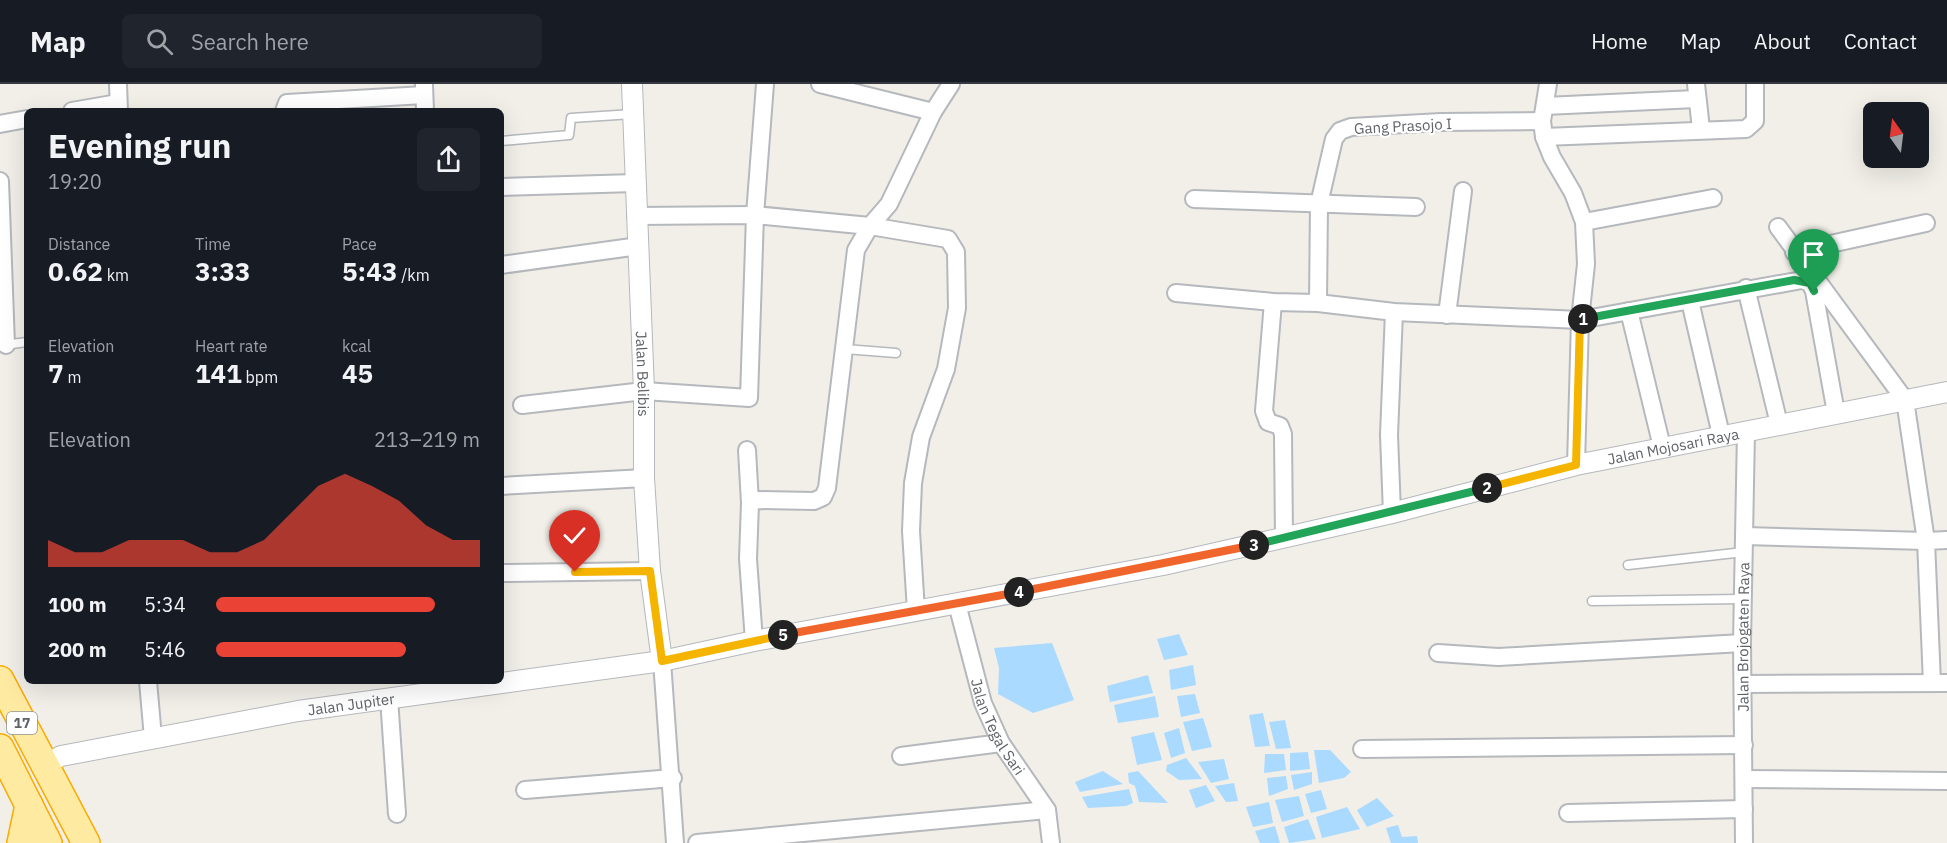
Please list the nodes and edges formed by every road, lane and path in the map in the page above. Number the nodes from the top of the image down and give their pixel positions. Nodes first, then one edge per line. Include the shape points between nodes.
1 (118, 84) edge
2 (632, 84) edge
3 (765, 84) edge
4 (820, 84) edge
5 (951, 84) edge
6 (1548, 84) edge
7 (1755, 84) edge
8 (1696, 92) edge
9 (424, 97) edge
10 (118, 107) edge
11 (285, 108) edge
12 (933, 112) junction
13 (633, 114) junction
14 (24, 120) edge
15 (1544, 121) junction
16 (0, 124) edge
17 (1701, 129) junction
18 (504, 141) edge
19 (0, 181) edge
20 (635, 183) junction
21 (504, 187) edge
22 (1463, 191) dead end
23 (1713, 198) dead end
24 (1194, 199) dead end
25 (1319, 204) junction
26 (1416, 207) dead end
27 (636, 216) junction
28 (755, 216) junction
29 (1584, 222) junction
30 (1926, 223) dead end
31 (870, 226) junction
32 (1778, 227) dead end
33 (639, 246) junction
34 (1794, 252) junction
35 (504, 265) edge
36 (1746, 288) junction
37 (1176, 292) dead end
38 (1690, 301) junction
39 (1273, 302) junction
40 (1317, 303) junction
41 (1629, 311) junction
42 (1394, 312) junction
43 (1447, 315) junction
44 (1580, 320) junction
45 (24, 342) edge
46 (3, 345) edge
47 (845, 349) junction
48 (896, 353) dead end
49 (644, 391) junction
50 (1947, 392) edge
51 (1905, 400) junction
52 (522, 405) dead end
53 (1836, 413) junction
54 (1779, 424) junction
55 (1746, 431) junction
56 (1721, 435) junction
57 (1662, 447) junction
58 (747, 450) dead end
59 (1576, 465) junction
60 (644, 478) junction
61 (504, 486) edge
62 (750, 503) junction
63 (1392, 513) junction
64 (1284, 538) junction
65 (1947, 540) edge
66 (1926, 541) junction
67 (1745, 544) junction
68 (1628, 565) dead end
69 (650, 571) junction
70 (504, 573) edge
71 (1743, 599) junction
72 (1592, 601) dead end
73 (957, 604) junction
74 (916, 611) junction
75 (754, 641) junction
76 (1742, 643) junction
77 (1438, 653) dead end
78 (662, 661) junction
79 (0, 680) edge
80 (504, 682) edge
81 (1940, 683) edge
82 (148, 684) edge
83 (492, 684) edge
84 (1743, 684) junction
85 (389, 698) junction
86 (153, 738) junction
87 (1001, 743) junction
88 (1744, 745) junction
89 (0, 748) edge
90 (1362, 749) dead end
91 (902, 756) dead end
92 (44, 765) junction
93 (673, 778) junction
94 (1744, 779) junction
95 (1947, 781) edge
96 (525, 790) dead end
97 (18, 791) junction
98 (1744, 809) junction
99 (1047, 810) junction
100 (1568, 813) dead end
101 (397, 814) dead end
102 (21, 843) edge
103 (48, 843) edge
104 (86, 843) edge
105 (675, 843) edge
106 (697, 843) edge
107 (1051, 843) edge
108 (1745, 843) edge

1 - 10 street
2 - 13 street, Jalan Belibis
3 - 28 street
4 - 12 street
5 - 12 street
6 - 15 street
7 - 17 street via 1755,121 1751,127
8 - 15 street
8 - 17 street
9 - 11 street via 287,103
12 - 31 street via 890,204
13 - 18 lane via 571,118 569,135
13 - 20 street, Jalan Belibis
14 - 16 street
15 - 17 street
15 - 25 street, Gang Prasojo I via 1441,122 1340,131 1334,139
15 - 29 street via 1552,157 1574,193
19 - 46 street
20 - 21 street
20 - 27 street, Jalan Belibis
22 - 43 street
23 - 29 street
24 - 25 street
25 - 26 street
25 - 40 street
27 - 28 street
27 - 33 street, Jalan Belibis
28 - 31 street
28 - 49 street via 749,398
29 - 44 street via 1585,290
30 - 34 street
31 - 47 street via 856,250
31 - 74 street via 948,239 956,252 957,308 946,369 921,437 913,483 911,531
32 - 34 street
33 - 35 street
33 - 49 street, Jalan Belibis
34 - 51 street
36 - 38 street
36 - 53 street via 1794,280 1810,283
36 - 54 street
37 - 39 street
38 - 41 street
38 - 56 street
39 - 40 street
39 - 64 street via 1264,411 1268,422 1280,426 1283,434
40 - 42 street
41 - 44 street
41 - 57 street
42 - 43 street
42 - 63 street via 1389,435
43 - 44 street
44 - 59 street
45 - 46 lane
47 - 48 lane
47 - 62 street via 823,497 814,501
49 - 52 street
49 - 60 street, Jalan Belibis
50 - 51 street, Jalan Mojosari Raya
51 - 53 street, Jalan Mojosari Raya
51 - 66 street
53 - 54 street, Jalan Mojosari Raya
54 - 55 street, Jalan Mojosari Raya
55 - 56 street, Jalan Mojosari Raya
55 - 67 street, Jalan Brojogaten Raya
56 - 57 street, Jalan Mojosari Raya
57 - 59 street, Jalan Mojosari Raya
58 - 62 street
59 - 63 street, Jalan Mojosari Raya
60 - 61 street
60 - 69 street, Jalan Belibis
62 - 75 street via 748,559
63 - 64 street, Jalan Mojosari Raya
64 - 73 street, Jalan Mojosari Raya
65 - 66 street
66 - 67 street
66 - 81 street
67 - 68 lane
67 - 71 street, Jalan Brojogaten Raya
69 - 70 street
69 - 78 street, Jalan Belibis
71 - 72 lane
71 - 76 street, Jalan Brojogaten Raya
73 - 74 street, Jalan Mojosari Raya
73 - 87 street, Jalan Tegal Sari via 983,703
74 - 75 street, Jalan Mojosari Raya
75 - 78 street, Jalan Mojosari Raya
76 - 77 street via 1498,657
76 - 84 street, Jalan Brojogaten Raya
78 - 80 street, Jalan Jupiter
78 - 93 street
79 - 92 highway, 17
81 - 84 street
82 - 86 street
83 - 85 street, Jalan Jupiter
84 - 88 street, Jalan Brojogaten Raya
85 - 86 street, Jalan Jupiter
85 - 101 street
86 - 92 street, Jalan Jupiter via 62,756
87 - 91 street
87 - 99 street, Jalan Tegal Sari
88 - 90 street
88 - 94 street, Jalan Brojogaten Raya
89 - 97 highway, 17
92 - 104 highway, 17
93 - 96 street
93 - 105 street
94 - 95 street
94 - 98 street, Jalan Brojogaten Raya
97 - 102 highway via 26,828
97 - 103 highway, 17
98 - 100 street
98 - 108 street, Jalan Brojogaten Raya
99 - 106 street
99 - 107 street, Jalan Tegal Sari

